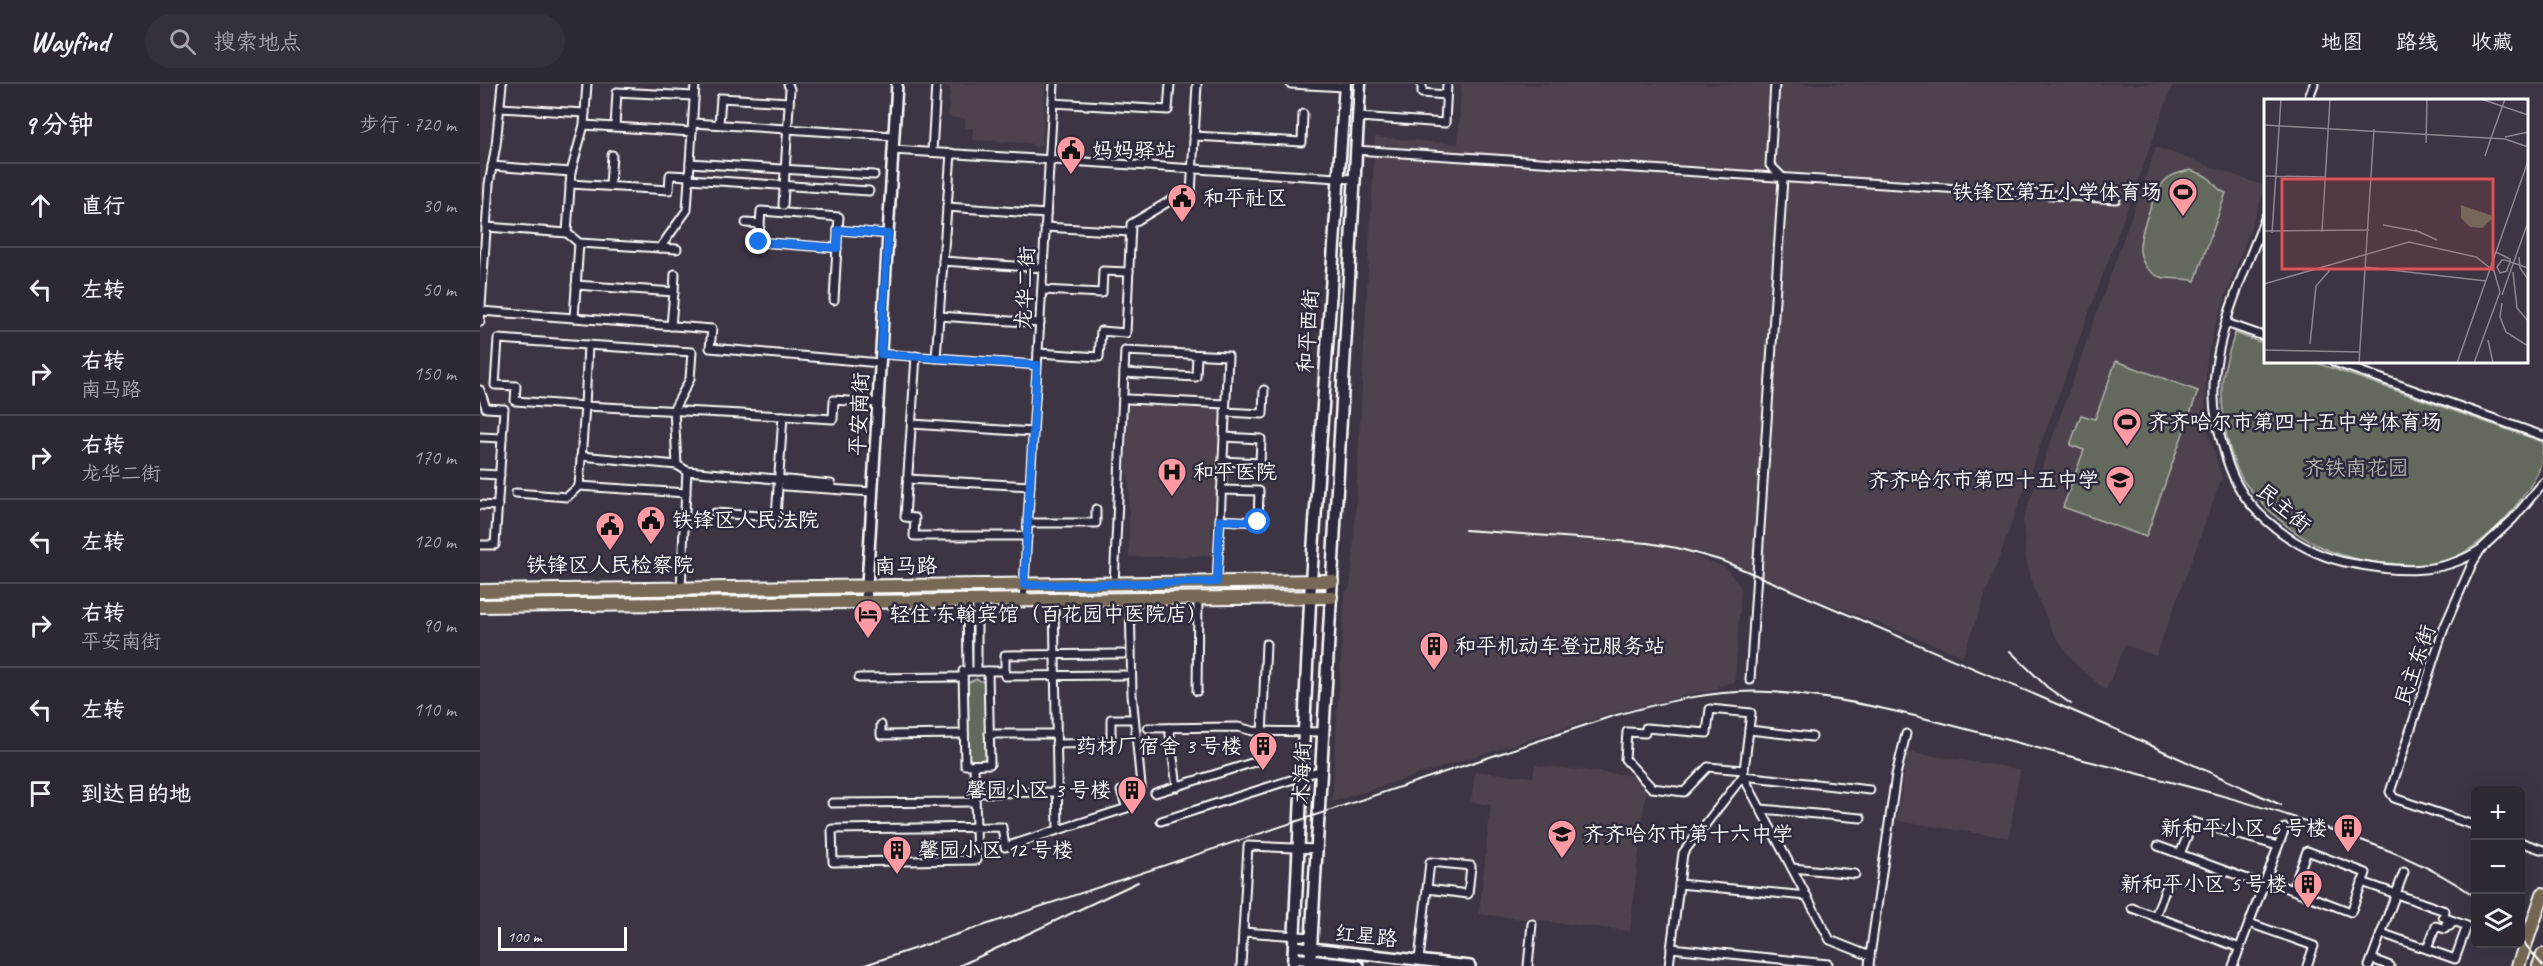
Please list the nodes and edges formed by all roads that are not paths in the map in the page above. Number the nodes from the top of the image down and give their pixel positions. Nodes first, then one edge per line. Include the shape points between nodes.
1 (502, 84) edge
2 (586, 84) edge
3 (695, 84) edge
4 (788, 84) edge
5 (897, 84) edge
6 (936, 84) edge
7 (1054, 84) edge
8 (1170, 84) edge
9 (1197, 84) edge
10 (1291, 84) edge
11 (1360, 84) edge
12 (1422, 84) edge
13 (1447, 84) edge
14 (1775, 84) edge
15 (2314, 84) edge
16 (1345, 86) edge
17 (1446, 95) junction
18 (694, 96) junction
19 (2307, 99) edge
20 (789, 102) junction
21 (1053, 103) junction
22 (500, 108) junction
23 (585, 113) junction
24 (1303, 114) dead end
25 (1358, 117) junction
26 (693, 123) junction
27 (719, 124) junction
28 (584, 125) junction
29 (615, 127) junction
30 (788, 129) junction
31 (692, 132) junction
32 (894, 136) junction
33 (1194, 136) junction
34 (893, 150) junction
35 (1355, 150) junction
36 (932, 152) junction
37 (951, 153) junction
38 (612, 155) dead end
39 (1049, 159) junction
40 (690, 163) junction
41 (492, 166) junction
42 (1192, 168) junction
43 (785, 169) junction
44 (571, 172) junction
45 (874, 175) dead end
46 (689, 178) junction
47 (1338, 178) junction
48 (1783, 178) junction
49 (1353, 179) junction
50 (570, 184) junction
51 (610, 186) junction
52 (784, 186) junction
53 (869, 192) dead end
54 (480, 193) edge
55 (488, 194) junction
56 (2116, 199) dead end
57 (783, 205) dead end
58 (947, 207) junction
59 (1046, 214) junction
60 (2264, 219) edge
61 (746, 223) dead end
62 (484, 224) edge
63 (760, 224) junction
64 (1045, 227) junction
65 (838, 230) junction
66 (1131, 232) junction
67 (567, 233) junction
68 (888, 234) junction
69 (579, 243) junction
70 (660, 248) junction
71 (837, 248) junction
72 (677, 249) dead end
73 (482, 257) edge
74 (943, 261) junction
75 (1043, 268) junction
76 (1128, 272) junction
77 (675, 274) dead end
78 (576, 285) junction
79 (1042, 290) junction
80 (674, 292) junction
81 (481, 294) edge
82 (834, 300) dead end
83 (481, 311) edge
84 (939, 316) junction
85 (574, 318) junction
86 (480, 322) edge
87 (1040, 323) junction
88 (2226, 323) junction
89 (671, 326) junction
90 (2264, 337) edge
91 (588, 345) junction
92 (1038, 353) junction
93 (1197, 355) junction
94 (916, 356) junction
95 (880, 358) junction
96 (936, 358) junction
97 (2337, 363) edge
98 (1037, 365) junction
99 (1124, 373) junction
100 (480, 390) edge
101 (1264, 390) dead end
102 (1128, 399) dead end
103 (878, 403) junction
104 (585, 405) junction
105 (1225, 408) junction
106 (674, 409) junction
107 (783, 416) junction
108 (912, 424) junction
109 (1033, 432) junction
110 (2543, 436) edge
111 (480, 437) edge
112 (502, 438) junction
113 (1224, 438) junction
114 (581, 456) junction
115 (1222, 461) junction
116 (677, 465) junction
117 (687, 471) junction
118 (480, 474) edge
119 (500, 475) junction
120 (908, 479) junction
121 (778, 480) junction
122 (2543, 483) edge
123 (831, 484) dead end
124 (579, 486) junction
125 (785, 486) dead end
126 (1030, 486) junction
127 (1221, 490) junction
128 (872, 492) junction
129 (516, 493) dead end
130 (686, 493) junction
131 (480, 505) edge
132 (498, 506) junction
133 (1096, 509) dead end
134 (715, 513) dead end
135 (1220, 520) junction
136 (1028, 523) junction
137 (1027, 536) junction
138 (480, 545) edge
139 (2481, 549) junction
140 (1311, 581) junction
141 (1332, 581) junction
142 (1217, 582) junction
143 (1114, 584) junction
144 (1024, 585) junction
145 (867, 586) junction
146 (681, 588) junction
147 (480, 591) edge
148 (1310, 597) junction
149 (1331, 597) junction
150 (1130, 599) junction
151 (1198, 599) junction
152 (1054, 600) junction
153 (972, 601) junction
154 (1023, 601) junction
155 (866, 602) junction
156 (480, 606) edge
157 (1266, 644) dead end
158 (1124, 654) dead end
159 (1055, 655) junction
160 (977, 671) junction
161 (965, 674) junction
162 (988, 674) junction
163 (1005, 674) junction
164 (1125, 675) dead end
165 (1056, 676) junction
166 (859, 678) dead end
167 (1749, 680) dead end
168 (1197, 691) dead end
169 (1134, 719) junction
170 (881, 725) dead end
171 (1148, 728) dead end
172 (1169, 728) junction
173 (1749, 730) junction
174 (1262, 731) junction
175 (1304, 732) junction
176 (1323, 732) junction
177 (964, 734) junction
178 (989, 734) junction
179 (1056, 734) junction
180 (1906, 734) dead end
181 (1812, 737) dead end
182 (1056, 744) junction
183 (974, 765) junction
184 (1322, 770) junction
185 (1744, 773) junction
186 (1302, 777) junction
187 (1176, 787) junction
188 (1870, 790) dead end
189 (1057, 792) junction
190 (975, 793) junction
191 (1155, 793) dead end
192 (975, 802) junction
193 (832, 803) dead end
194 (1761, 809) junction
195 (1861, 818) dead end
196 (1161, 821) dead end
197 (2471, 825) edge
198 (976, 828) junction
199 (2285, 828) dead end
200 (1058, 830) junction
201 (2525, 844) edge
202 (2158, 846) dead end
203 (2278, 846) junction
204 (1299, 849) junction
205 (1318, 849) junction
206 (2543, 850) edge
207 (2180, 854) junction
208 (1792, 868) junction
209 (2404, 872) dead end
210 (1855, 874) dead end
211 (2169, 879) dead end
212 (2362, 882) junction
213 (2265, 883) junction
214 (1679, 884) junction
215 (1427, 889) junction
216 (2292, 890) junction
217 (2396, 894) junction
218 (2543, 894) edge
219 (1807, 896) junction
220 (2132, 908) dead end
221 (2155, 917) junction
222 (2452, 921) junction
223 (2249, 923) junction
224 (1532, 924) dead end
225 (1243, 932) junction
226 (2381, 933) junction
227 (1294, 941) junction
228 (1311, 943) junction
229 (1671, 948) junction
230 (2240, 948) junction
231 (2427, 949) junction
232 (2543, 955) edge
233 (1870, 956) junction
234 (1419, 960) junction
235 (1294, 962) edge
236 (1310, 963) edge
237 (2371, 963) edge
238 (1828, 964) dead end
239 (1241, 966) edge
240 (1359, 966) edge
241 (1470, 966) edge
242 (1528, 966) edge
243 (1669, 966) edge
244 (1869, 966) edge
245 (2233, 966) edge
246 (2307, 966) edge
247 (2390, 966) edge
248 (2518, 966) edge
249 (2539, 966) edge

1 - 22 street
2 - 23 street
3 - 18 street
4 - 20 street
5 - 32 street, 平安南街
6 - 36 street
7 - 21 street, 龙华二街
8 - 21 street via 1168,110
9 - 33 street
10 - 16 street
11 - 25 main road, 和平西街
12 - 17 street via 1422,93
13 - 17 street
14 - 48 street via 1770,165
15 - 19 street
16 - 47 main road, 和平西街
17 - 25 street via 1445,123
18 - 26 street
18 - 29 street via 617,92
20 - 27 street via 721,98
20 - 30 street
21 - 39 street, 龙华二街
22 - 23 street
22 - 41 street
23 - 28 street
24 - 33 street via 1302,142
25 - 35 main road, 和平西街
26 - 27 street
26 - 31 street
27 - 30 street
28 - 29 street
28 - 44 street
29 - 31 street
30 - 32 street
30 - 43 street
31 - 40 street
32 - 34 street, 平安南街
33 - 42 street
34 - 36 street
34 - 68 street, 平安南街
35 - 48 street
35 - 49 main road, 和平西街
36 - 37 street
37 - 39 street
37 - 58 street
38 - 51 street
39 - 42 street
39 - 59 street, 龙华二街
40 - 43 street
40 - 46 street
41 - 44 street
41 - 55 street
42 - 47 street
42 - 66 street via 1191,194 1173,199 1131,224
43 - 45 street
43 - 52 street
44 - 50 street
46 - 51 street via 670,175 669,190
46 - 52 street
46 - 70 street via 687,210
47 - 49 street
47 - 140 main road, 和平西街
48 - 56 street
48 - 167 street
49 - 141 main road, 和平西街
50 - 51 street
50 - 67 street
52 - 53 street
52 - 57 street
54 - 55 street
55 - 62 street
58 - 59 street
58 - 74 street
59 - 64 street, 龙华二街
60 - 88 street, 民主街
61 - 63 street
62 - 67 street
62 - 73 street
63 - 65 street via 761,211 839,217
63 - 71 street via 759,242
64 - 66 street
64 - 75 street, 龙华二街
65 - 68 street
65 - 71 street
66 - 76 street
67 - 69 street
68 - 95 street, 平安南街
69 - 70 street
69 - 78 street
70 - 72 street
71 - 82 street
73 - 81 street
74 - 75 street
74 - 84 street
75 - 79 street, 龙华二街
76 - 79 street via 1103,271 1102,293
76 - 92 street via 1126,333 1101,332 1099,357
77 - 80 street
78 - 80 street
78 - 85 street
79 - 87 street, 龙华二街
80 - 89 street
81 - 83 street
83 - 85 street
83 - 86 street
84 - 87 street
84 - 96 street
85 - 89 street
87 - 92 street, 龙华二街
88 - 90 street
88 - 139 street, 民主街 via 2216,373 2217,423 2227,466 2240,493 2256,511 2302,547 2334,560 2369,567 2398,571 2439,568 2465,560
89 - 95 street via 712,329 710,348
91 - 104 street
91 - 104 street via 498,339 495,385 516,386 515,401
91 - 106 street via 692,352 690,380
92 - 98 street, 龙华二街
93 - 99 street via 1125,351
93 - 99 street via 1196,377
93 - 105 street via 1228,356
94 - 95 street
94 - 96 street
94 - 108 street
95 - 103 street, 平安南街
96 - 98 street
97 - 110 street
98 - 109 street, 龙华二街
99 - 143 street
100 - 112 street via 486,408 504,409
101 - 105 street via 1263,414
102 - 105 street
103 - 107 street via 834,400 832,419
103 - 128 street, 平安南街
104 - 106 street
104 - 114 street
105 - 113 street
106 - 107 street
106 - 116 street
107 - 121 street
108 - 109 street
108 - 120 street
109 - 126 street, 龙华二街
111 - 112 street
112 - 119 street
113 - 115 street
113 - 115 street via 1262,440 1260,463
114 - 116 street
114 - 124 street
115 - 127 street
116 - 117 street
117 - 121 street
117 - 130 street
118 - 119 street
119 - 132 street
120 - 126 street
120 - 137 street via 905,517 915,518 914,536
121 - 123 street
121 - 134 street via 776,517
122 - 139 street, 民主东街
124 - 129 street via 567,497
124 - 130 street
125 - 128 street
126 - 136 street, 龙华二街
127 - 135 street
127 - 135 street via 1259,492 1258,522
128 - 145 street, 平安南街
130 - 146 street
131 - 132 street
132 - 138 street via 495,545
133 - 136 street via 1096,524
135 - 142 street
136 - 137 street, 龙华二街
137 - 144 street, 龙华二街
139 - 197 street, 民主东街 via 2444,628 2390,792 2394,798
140 - 141 main road, 南马路
140 - 142 main road, 南马路
140 - 148 main road, 木海街
141 - 149 main road, 木海街
142 - 143 main road, 南马路
143 - 144 main road, 南马路
144 - 145 main road, 南马路
144 - 154 street, 龙华二街
145 - 146 main road, 南马路
145 - 155 street, 平安南街
146 - 147 main road, 南马路
148 - 149 main road, 南马路
148 - 151 main road, 南马路
148 - 175 main road, 木海街
149 - 176 main road, 木海街
150 - 151 main road, 南马路
150 - 152 main road, 南马路
150 - 169 street
151 - 168 street
152 - 154 main road, 南马路
152 - 159 street
153 - 154 main road, 南马路
153 - 155 main road, 南马路
153 - 160 street
153 - 161 street
155 - 156 main road, 南马路
157 - 174 street
158 - 159 street
159 - 163 street via 1005,655
159 - 165 street
160 - 161 street
160 - 162 street
161 - 166 street
161 - 177 street
162 - 163 street
162 - 178 street
163 - 165 street
164 - 165 street
165 - 179 street
169 - 182 street via 1111,719 1111,743
169 - 200 street via 1141,785 1121,791 1127,808
170 - 177 street via 881,735
171 - 172 street
172 - 174 street via 1238,727
172 - 187 street
173 - 181 street
173 - 185 street
173 - 185 street via 1751,713 1710,709 1707,733 1646,728 1645,733 1627,732 1625,759 1652,788 1684,792 1708,767
174 - 175 street
174 - 187 street via 1261,760
175 - 176 street
175 - 186 main road, 木海街
176 - 184 main road, 木海街
177 - 183 street via 964,765
178 - 179 street
178 - 183 street via 990,764
179 - 182 street
180 - 233 street via 1896,775
182 - 189 street
183 - 190 street
184 - 186 street
184 - 205 main road, 木海街
185 - 188 street
185 - 194 street
185 - 214 street via 1683,853
186 - 196 street
186 - 204 main road, 木海街
187 - 191 street
189 - 190 street
189 - 200 street
190 - 192 street
192 - 193 street
192 - 198 street
194 - 195 street
194 - 208 street
198 - 198 street via 977,860 832,862 832,829
198 - 200 street via 1002,827 1005,847
199 - 203 street
201 - 206 street
202 - 207 street
203 - 207 street via 2193,822
203 - 213 street
204 - 205 street
204 - 225 street via 1248,846
204 - 227 main road, 木海街
205 - 228 main road, 木海街
207 - 213 street
208 - 210 street
208 - 219 street
209 - 217 street
211 - 221 street
212 - 216 street via 2351,912
212 - 216 street via 2366,873 2307,851
212 - 217 street
213 - 216 street
213 - 223 street
214 - 219 street
214 - 229 street
215 - 215 street via 1430,862 1471,866 1468,894
215 - 234 street
217 - 222 street via 2445,911 2443,917
217 - 226 street
218 - 248 main road
219 - 233 street via 1830,940
220 - 221 street
221 - 230 street
222 - 231 street via 2445,929 2436,926
222 - 231 street via 2467,926 2455,959
223 - 230 street
223 - 246 street via 2314,946
224 - 242 street
225 - 227 street
225 - 239 street
226 - 231 street
226 - 237 street
227 - 228 street, 红星路
227 - 235 main road, 木海街
228 - 234 street, 红星路
228 - 236 main road, 木海街
229 - 238 street
229 - 243 street
230 - 245 street
232 - 249 main road
233 - 244 street
234 - 241 street, 红星路
235 - 236 street, 红星路
236 - 240 street, 红星路
237 - 247 street

